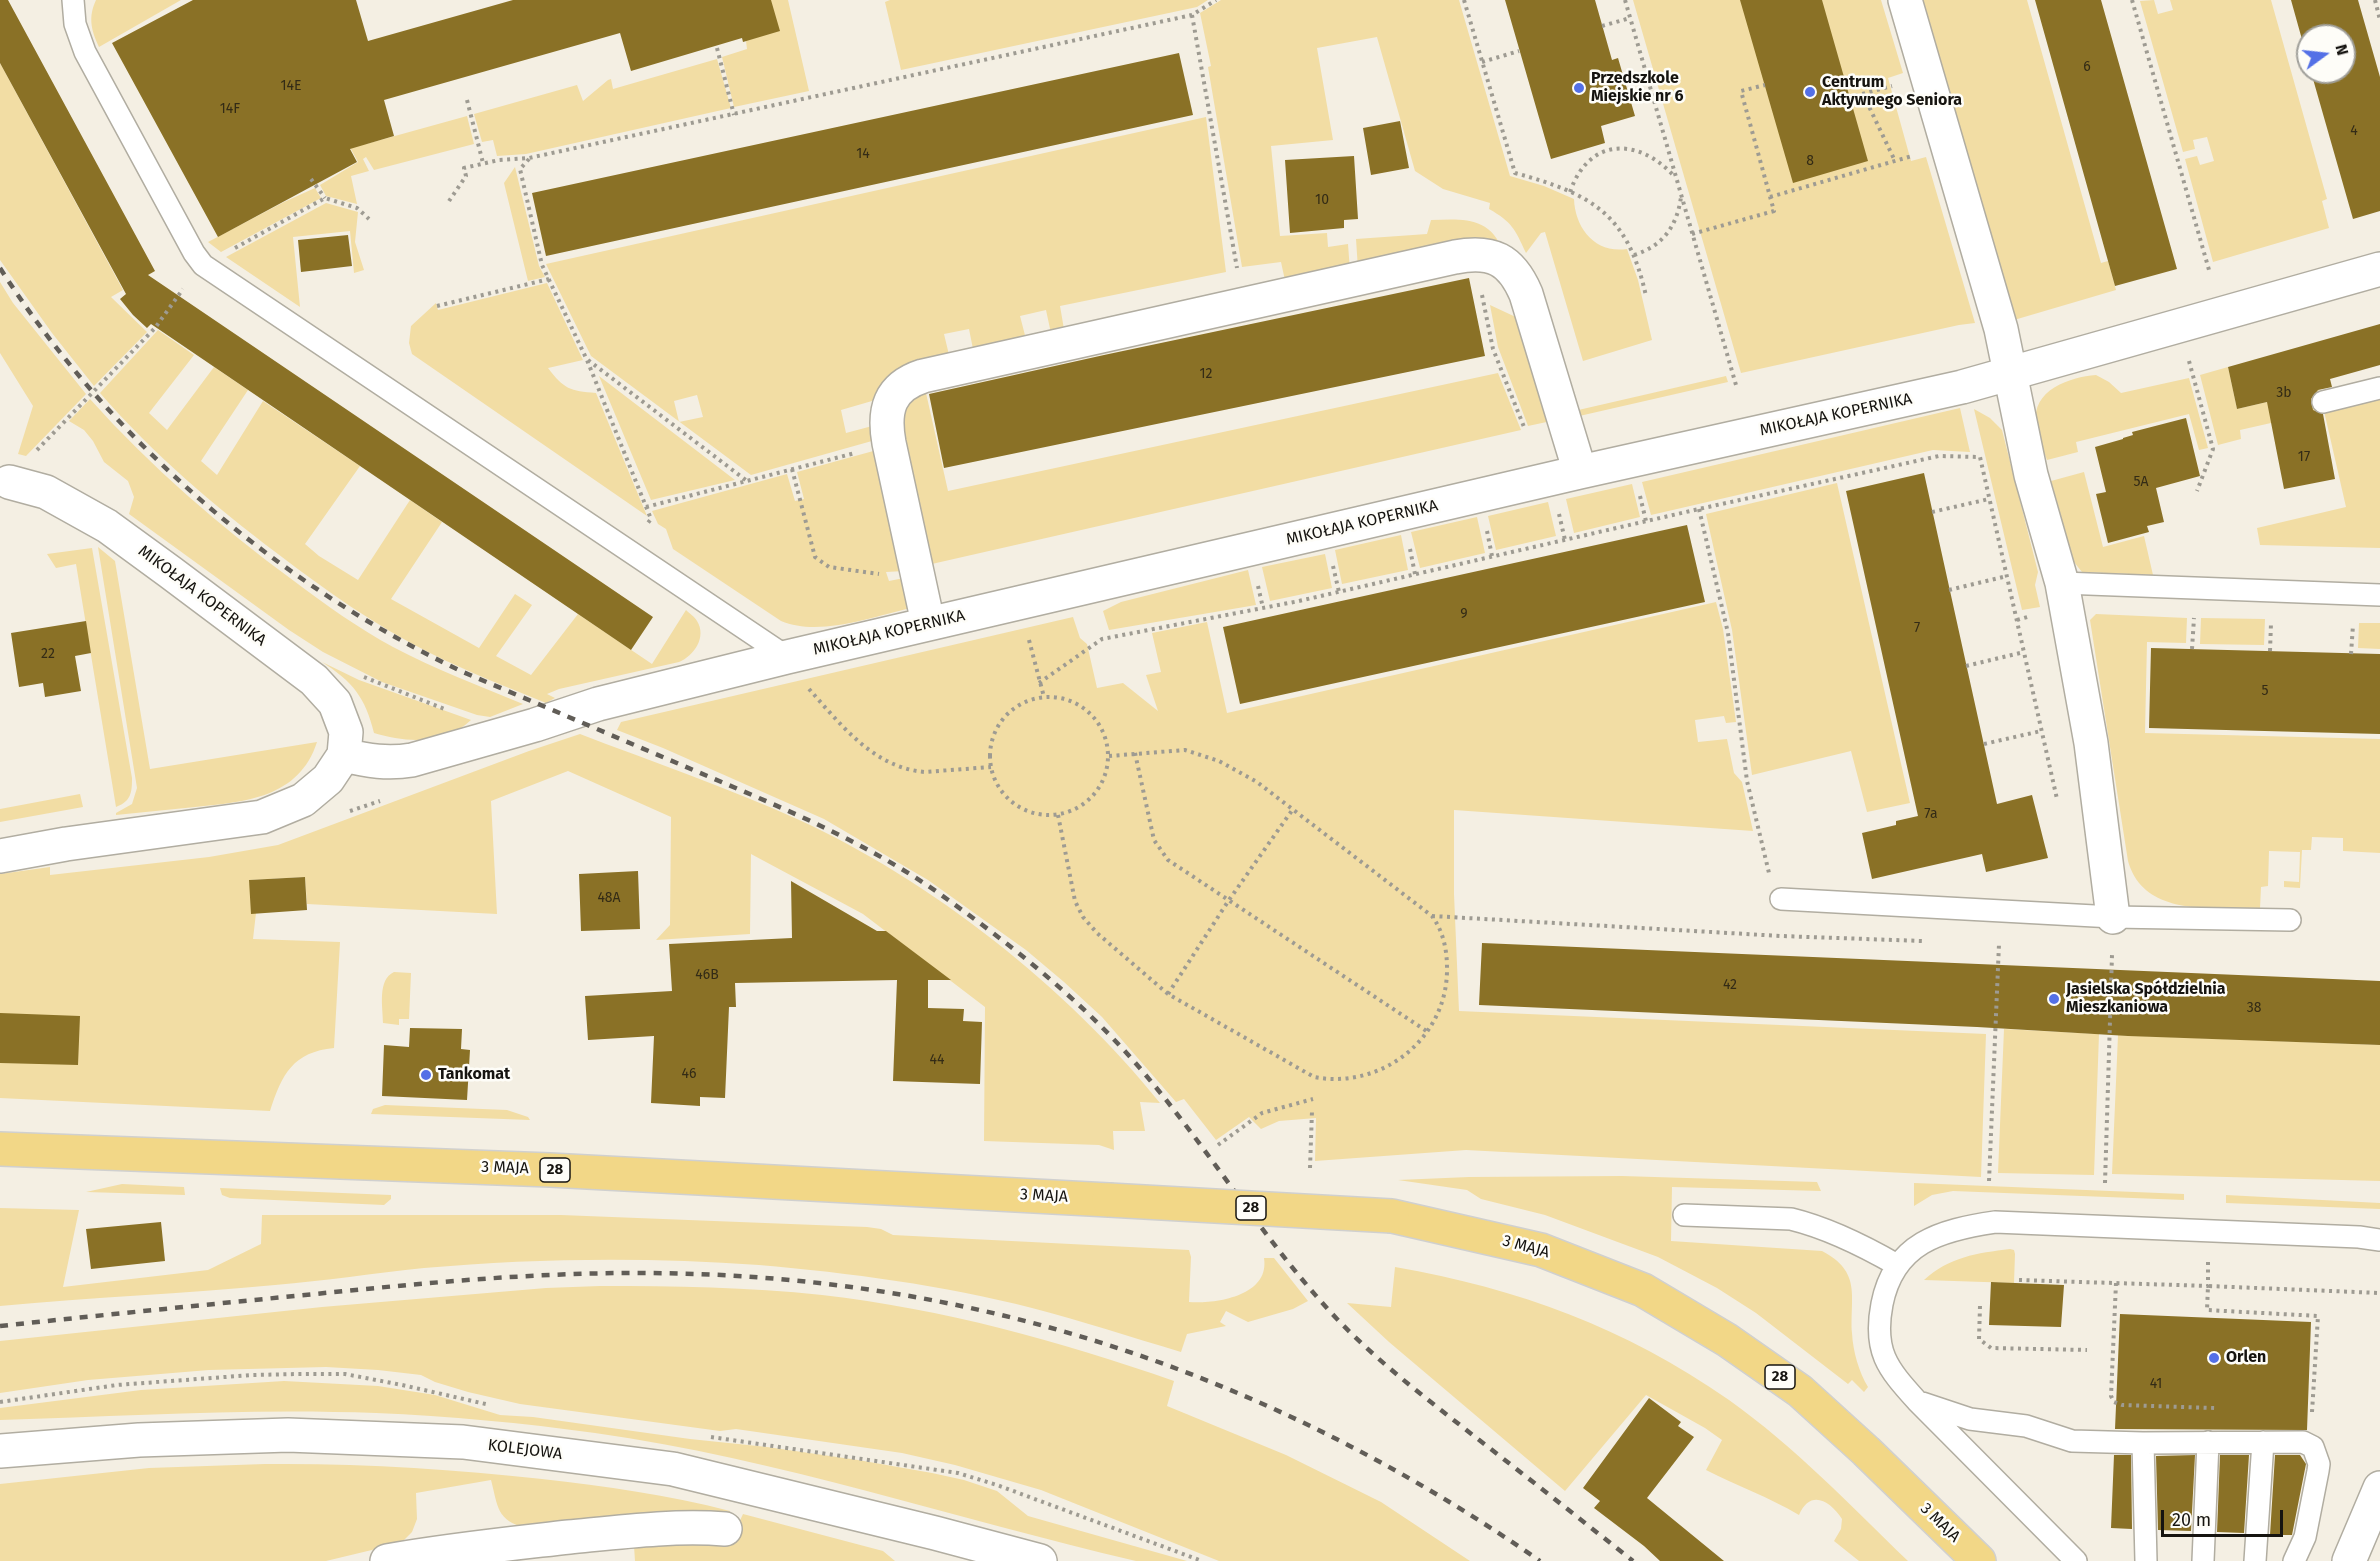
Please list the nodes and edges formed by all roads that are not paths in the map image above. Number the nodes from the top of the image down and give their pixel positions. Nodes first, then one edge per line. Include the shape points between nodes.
1 (72, 0) edge
2 (1905, 0) edge
3 (2380, 269) edge
4 (2009, 373) junction
5 (2380, 388) edge
6 (2323, 402) dead end
7 (1580, 472) junction
8 (5, 482) edge
9 (2062, 583) junction
10 (2380, 595) edge
11 (928, 623) junction
12 (787, 657) junction
13 (344, 755) junction
14 (0, 856) edge
15 (1781, 899) dead end
16 (2290, 920) dead end
17 (2113, 933) junction
18 (0, 1149) edge
19 (1684, 1215) dead end
20 (2380, 1240) edge
21 (1897, 1265) junction
22 (1917, 1401) junction
23 (2208, 1442) junction
24 (2263, 1442) junction
25 (2143, 1443) junction
26 (0, 1451) edge
27 (2380, 1488) edge
28 (725, 1529) dead end
29 (932, 1547) edge
30 (387, 1561) edge
31 (1040, 1561) edge
32 (1979, 1561) edge
33 (2076, 1561) edge
34 (2146, 1561) edge
35 (2203, 1561) edge
36 (2255, 1561) edge
37 (2295, 1561) edge
38 (2349, 1561) edge

1 - 12 lane via 85,52 203,265
2 - 4 street via 2001,329
3 - 4 street, MIKOŁAJA KOPERNIKA
4 - 7 street, MIKOŁAJA KOPERNIKA via 1962,387
4 - 9 street via 2031,475
5 - 6 lane
7 - 11 street, MIKOŁAJA KOPERNIKA
7 - 11 street via 1531,306 1521,282 1505,263 1491,256 1473,254 914,379 900,387 891,402 887,426
8 - 13 street, MIKOŁAJA KOPERNIKA via 46,492 107,526 314,680 335,703 346,732
9 - 10 lane
9 - 17 street via 2091,743
11 - 12 street, MIKOŁAJA KOPERNIKA
12 - 13 street, MIKOŁAJA KOPERNIKA via 598,704 412,760 372,762
13 - 14 street via 328,779 303,801 262,817
15 - 17 lane
16 - 17 lane
18 - 32 main road, 3 MAJA / 28, bridge via 550,1170 1392,1216 1541,1250 1643,1290 1727,1340 1800,1391
19 - 21 lane via 1791,1219 1857,1243
20 - 21 lane via 1995,1222 1939,1234 1908,1253
21 - 22 lane via 1884,1297 1879,1339 1888,1365
22 - 25 lane via 1970,1419 2026,1426 2072,1441
22 - 33 lane
23 - 24 lane
23 - 25 lane
23 - 35 lane
24 - 36 lane
24 - 37 lane via 2308,1444 2316,1452 2319,1464 2305,1537
25 - 34 lane
26 - 29 street, KOLEJOWA via 139,1440 288,1435 464,1442 673,1469
27 - 38 street
28 - 30 street via 599,1534 457,1549
29 - 31 street, KOLEJOWA

